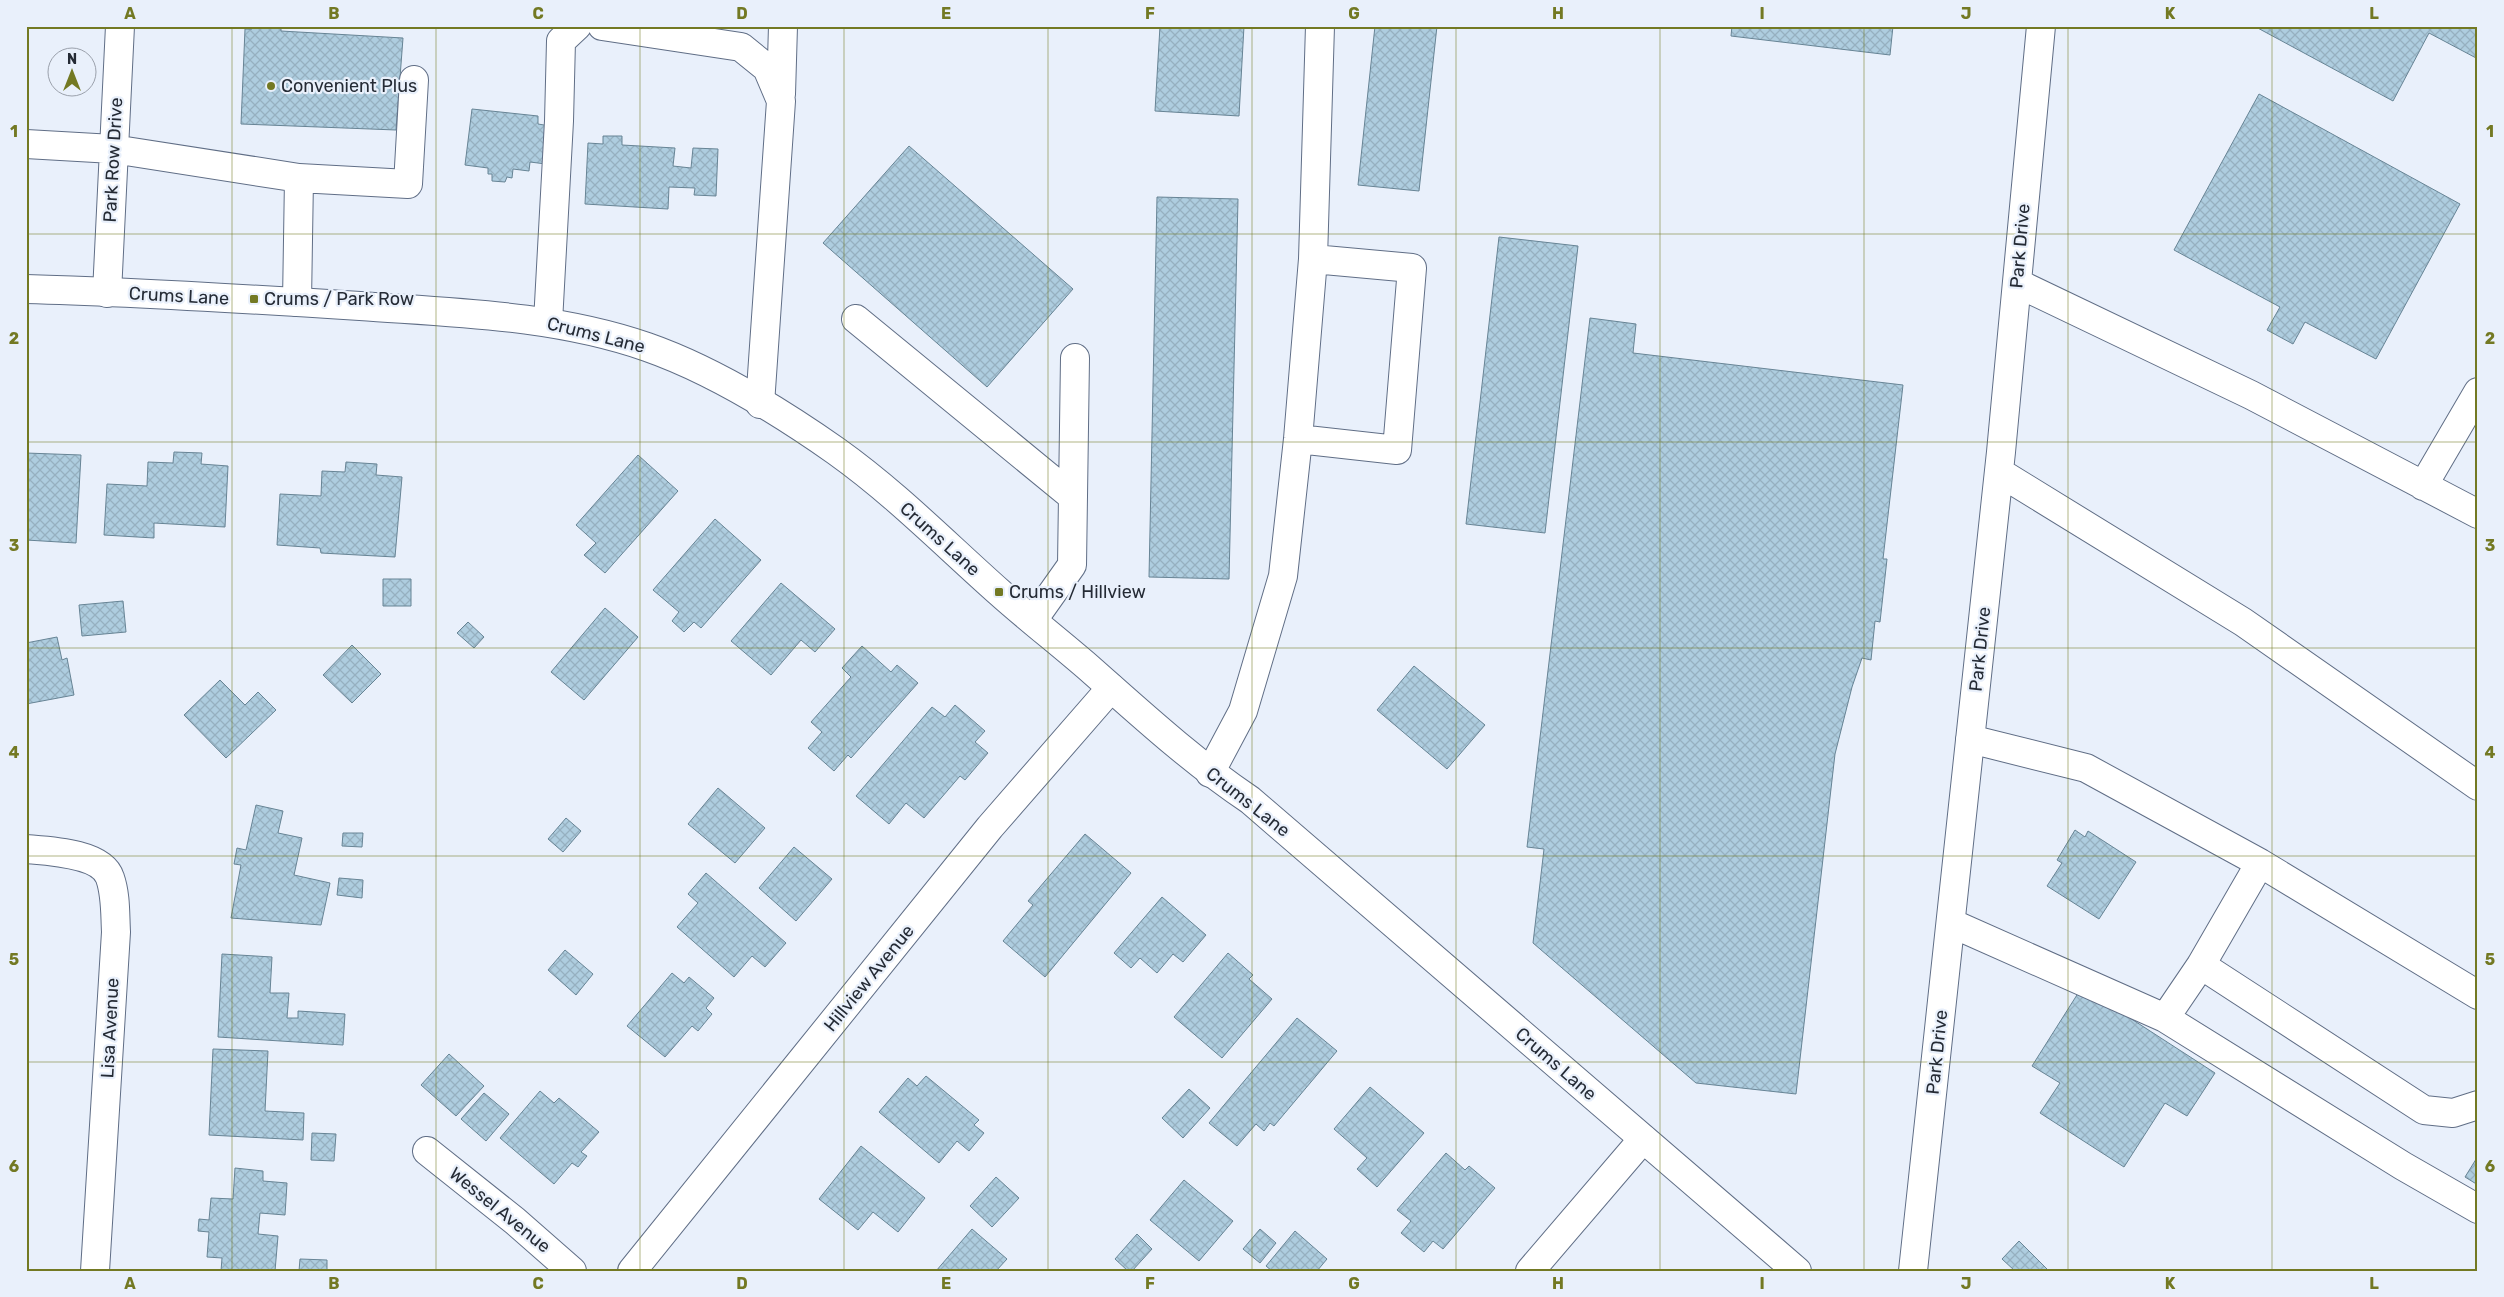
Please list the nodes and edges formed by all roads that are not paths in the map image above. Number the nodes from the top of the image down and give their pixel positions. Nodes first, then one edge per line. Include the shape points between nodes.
1 (120, 26) edge
2 (577, 26) edge
3 (602, 26) edge
4 (783, 26) edge
5 (1320, 26) edge
6 (2041, 26) edge
7 (414, 80) dead end
8 (781, 101) junction
9 (26, 144) edge
10 (113, 148) junction
11 (300, 178) junction
12 (1312, 259) junction
13 (2017, 283) junction
14 (26, 289) edge
15 (107, 293) junction
16 (297, 302) junction
17 (856, 319) dead end
18 (548, 322) junction
19 (1075, 358) dead end
20 (2478, 392) edge
21 (760, 404) junction
22 (1298, 440) junction
23 (1999, 472) junction
24 (2423, 486) junction
25 (1073, 497) junction
26 (2478, 514) edge
27 (1033, 620) junction
28 (1111, 688) junction
29 (1970, 739) junction
30 (1210, 773) junction
31 (2478, 786) edge
32 (26, 849) edge
33 (2260, 863) junction
34 (1950, 923) junction
35 (2201, 966) junction
36 (2478, 995) edge
37 (2165, 1018) junction
38 (2478, 1104) edge
39 (1643, 1139) junction
40 (427, 1151) dead end
41 (2478, 1209) edge
42 (96, 1271) edge
43 (572, 1271) edge
44 (632, 1271) edge
45 (1530, 1271) edge
46 (1797, 1271) edge
47 (1912, 1271) edge

1 - 10 street, Park Row Drive
2 - 18 street via 561,41
3 - 8 street via 741,47 766,68
4 - 8 street
5 - 12 street
6 - 13 street, Park Drive
7 - 11 street via 408,184
8 - 21 street
9 - 10 street
10 - 11 street
10 - 15 street, Park Row Drive
11 - 16 street
12 - 22 street
12 - 22 street via 1412,268 1397,450
13 - 23 street, Park Drive
13 - 24 street via 2251,395
14 - 15 street, Crums Lane
15 - 16 street, Crums Lane
16 - 18 street, Crums Lane via 494,315
17 - 25 street
18 - 21 street, Crums Lane via 648,347 690,364
19 - 25 street
20 - 24 street
21 - 27 street, Crums Lane via 836,452 923,521
22 - 30 street via 1283,576 1243,711
23 - 29 street, Park Drive
23 - 31 street via 2243,622
24 - 26 street
25 - 27 street via 1072,565
27 - 28 street, Crums Lane
28 - 30 street, Crums Lane
28 - 44 street, Hillview Avenue via 990,827
29 - 33 street via 2086,768
29 - 34 street, Park Drive
30 - 39 street, Crums Lane via 1250,800
32 - 42 street, Lisa Avenue via 78,855 103,866 110,877 115,906
33 - 35 street
33 - 36 street
34 - 37 street
34 - 47 street, Park Drive
35 - 37 street
35 - 38 street via 2424,1110 2453,1114
37 - 41 street
39 - 45 street
39 - 46 street, Crums Lane
40 - 43 street, Wessel Avenue

